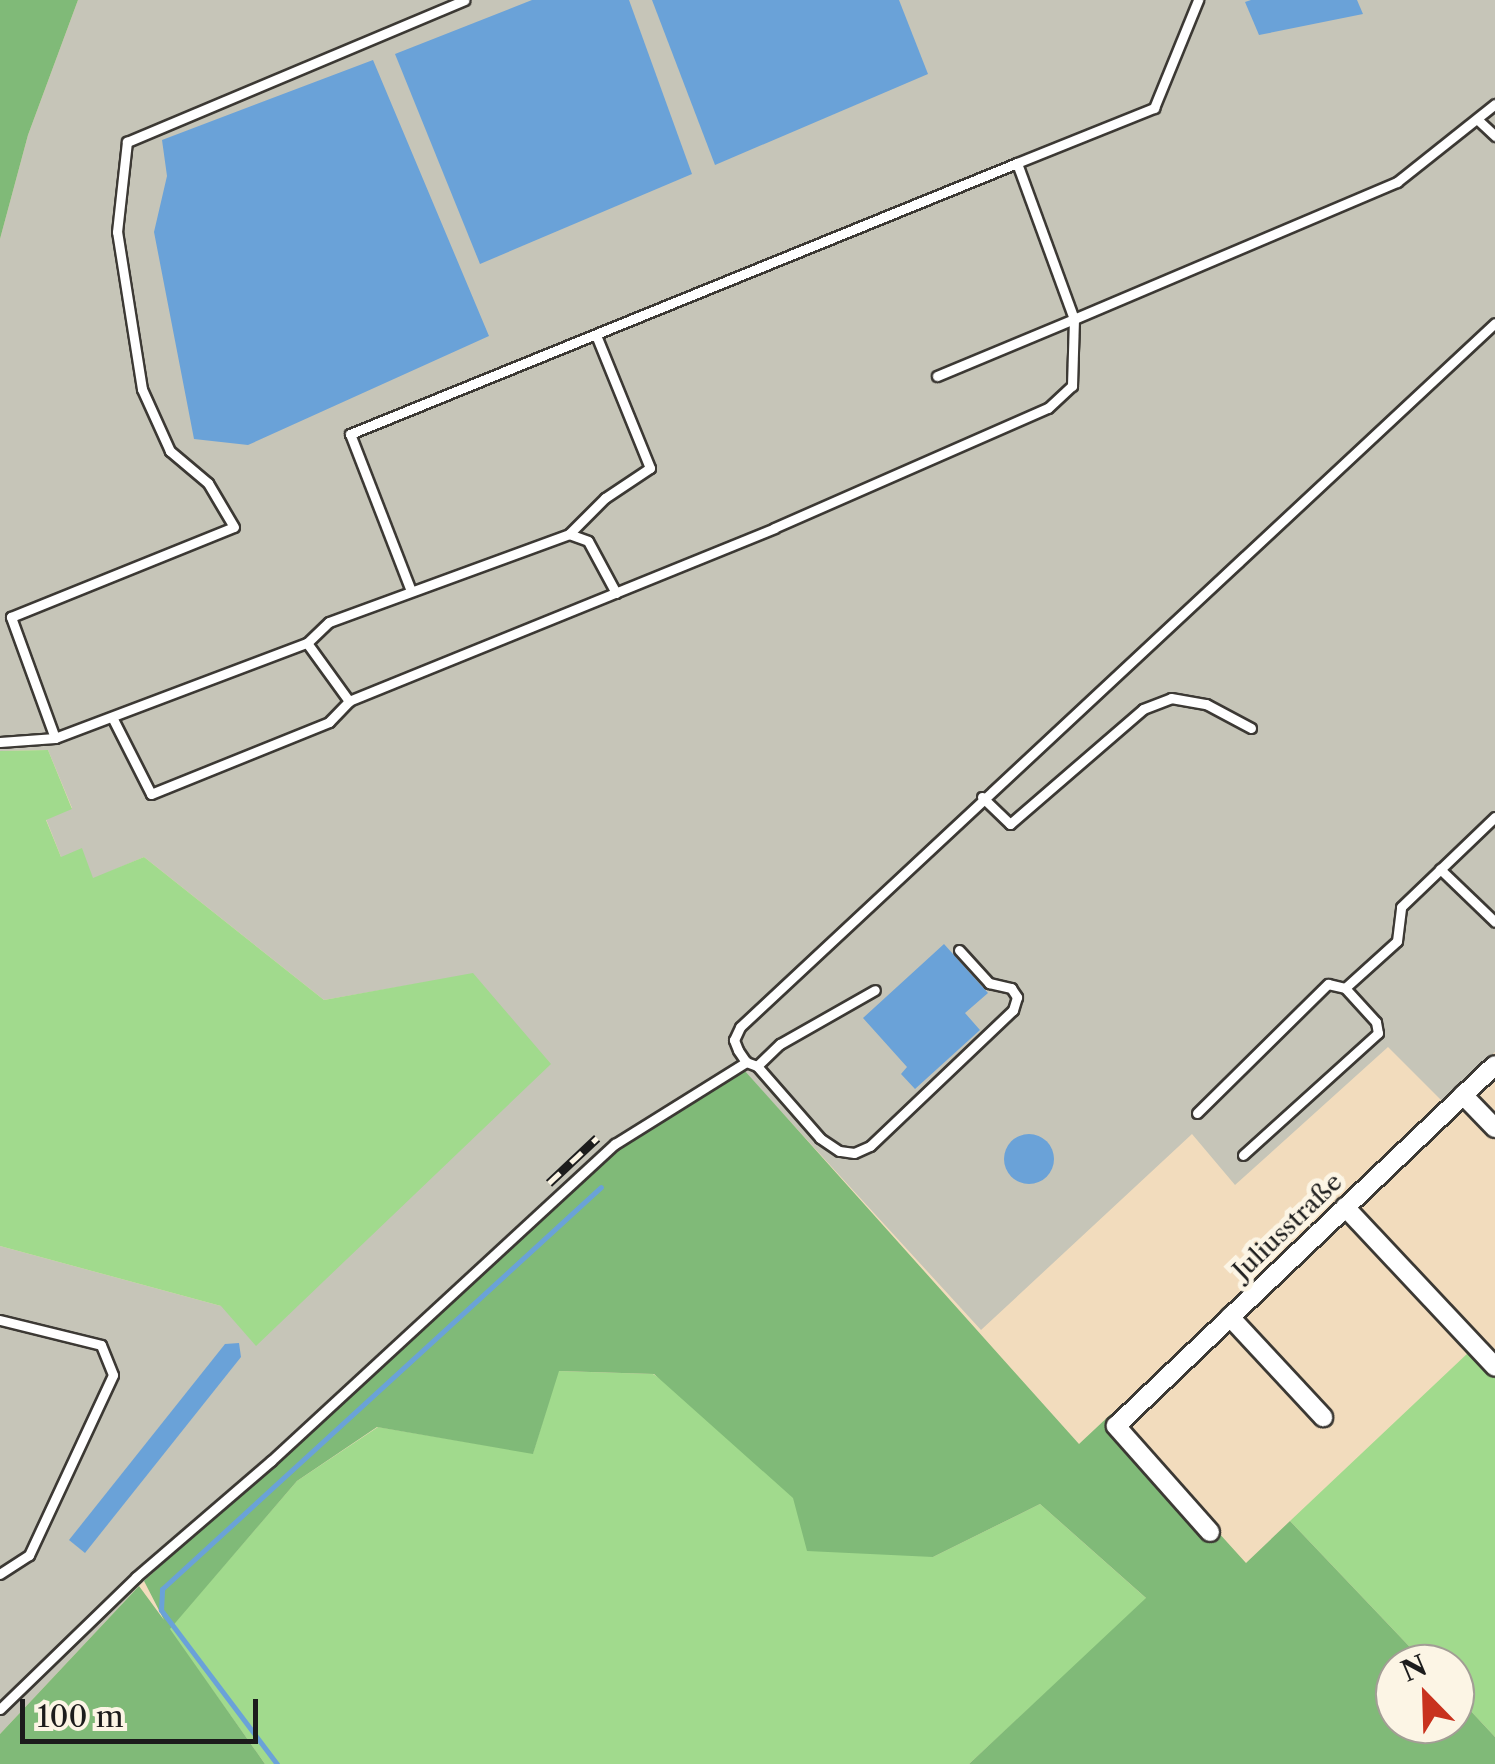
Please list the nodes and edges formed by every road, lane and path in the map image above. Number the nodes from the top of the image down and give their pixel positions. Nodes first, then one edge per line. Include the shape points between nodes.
1 (464, 0) edge
2 (1198, 0) edge
3 (1495, 104) edge
4 (1476, 118) junction
5 (1495, 136) edge
6 (1017, 164) junction
7 (1074, 318) junction
8 (1495, 323) edge
9 (596, 334) junction
10 (938, 376) dead end
11 (569, 534) junction
12 (412, 590) junction
13 (616, 594) junction
14 (307, 643) junction
15 (349, 701) junction
16 (112, 716) junction
17 (1251, 728) dead end
18 (55, 738) junction
19 (0, 742) edge
20 (982, 797) junction
21 (1495, 817) edge
22 (1440, 869) junction
23 (1495, 922) edge
24 (959, 950) dead end
25 (1345, 988) junction
26 (875, 990) dead end
27 (751, 1064) junction
28 (1495, 1065) edge
29 (1464, 1095) junction
30 (1197, 1112) dead end
31 (1495, 1128) edge
32 (1243, 1156) dead end
33 (1346, 1207) junction
34 (1230, 1317) junction
35 (0, 1320) edge
36 (1488, 1346) edge
37 (1495, 1367) edge
38 (1323, 1417) dead end
39 (1210, 1532) dead end
40 (0, 1574) edge
41 (0, 1709) edge

1 - 18 lane via 127,142 116,232 142,389 170,451 208,483 234,527 11,617
2 - 6 lane via 1154,108
3 - 4 lane
4 - 5 lane
4 - 7 lane via 1397,182
6 - 7 lane
6 - 9 lane
7 - 10 lane
7 - 13 lane via 1072,386 1048,408
8 - 20 lane
9 - 11 lane via 650,468 605,498
9 - 12 lane via 350,434
11 - 12 lane
11 - 13 lane via 588,541
12 - 14 lane via 329,622
13 - 15 lane
14 - 15 lane
14 - 16 lane
15 - 16 lane via 329,722 151,794
16 - 18 lane
17 - 20 lane via 1206,704 1171,698 1143,710 1010,824
18 - 19 lane
20 - 27 lane via 924,859 740,1026 734,1040
21 - 22 lane
22 - 23 lane
22 - 25 lane via 1400,907 1397,941
24 - 27 lane via 988,983 1011,988 1017,997 1013,1010 870,1146 854,1153 829,1145
25 - 30 lane via 1328,984
25 - 32 lane via 1378,1033
26 - 27 lane
27 - 41 lane via 615,1144
28 - 29 street, Juliusstraße
29 - 31 street
29 - 33 street, Juliusstraße
33 - 34 street, Juliusstraße
33 - 36 street
34 - 38 street
34 - 39 street, Juliusstraße via 1116,1426
35 - 40 lane via 101,1345 113,1375 29,1555
36 - 37 street

